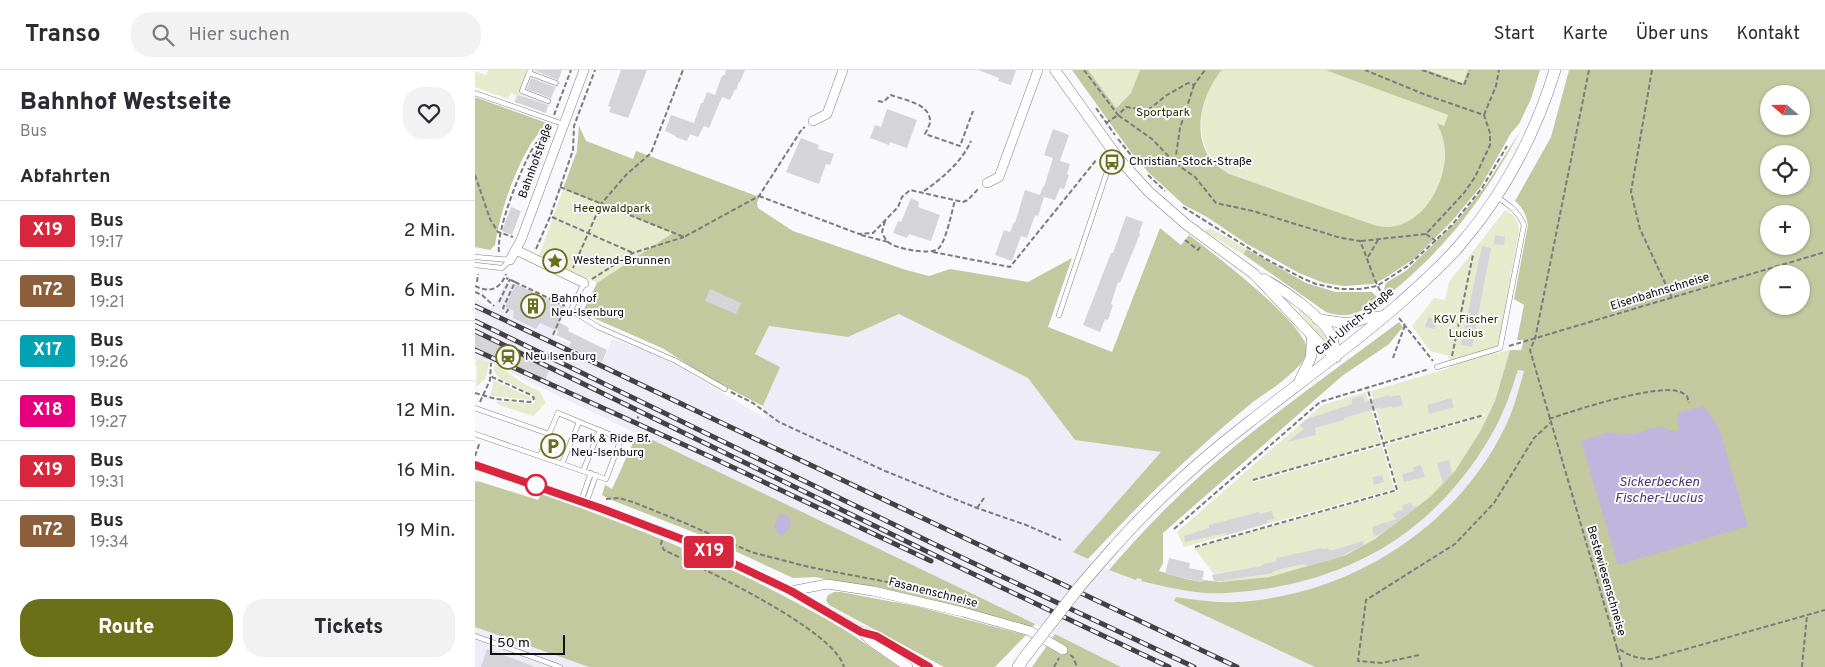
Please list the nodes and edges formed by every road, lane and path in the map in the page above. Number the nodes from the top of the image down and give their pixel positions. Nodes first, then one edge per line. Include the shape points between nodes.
1 (571, 70) edge
2 (584, 70) edge
3 (595, 70) edge
4 (683, 70) edge
5 (843, 70) edge
6 (1038, 70) edge
7 (1055, 70) edge
8 (1084, 70) edge
9 (1205, 70) edge
10 (1365, 70) edge
11 (1422, 70) edge
12 (1470, 70) edge
13 (1499, 70) edge
14 (1555, 70) edge
15 (1589, 70) edge
16 (1651, 70) edge
17 (530, 71) edge
18 (556, 83) dead end
19 (1194, 85) junction
20 (475, 93) edge
21 (548, 101) dead end
22 (878, 101) dead end
23 (1096, 108) dead end
24 (973, 110) dead end
25 (1483, 114) junction
26 (1117, 115) junction
27 (552, 120) junction
28 (813, 121) joint
29 (1107, 123) junction
30 (563, 124) junction
31 (1097, 129) junction
32 (971, 141) dead end
33 (1507, 146) dead end
34 (1118, 158) junction
35 (1097, 159) dead end
36 (1175, 163) junction
37 (1143, 169) dead end
38 (1148, 174) dead end
39 (475, 175) edge
40 (987, 183) joint
41 (560, 188) junction
42 (924, 192) junction
43 (1169, 195) dead end
44 (759, 196) junction
45 (1497, 197) junction
46 (955, 200) junction
47 (601, 204) junction
48 (1180, 205) dead end
49 (552, 217) dead end
50 (886, 219) junction
51 (501, 232) junction
52 (588, 233) junction
53 (859, 234) junction
54 (1426, 234) junction
55 (684, 237) junction
56 (1378, 239) junction
57 (521, 240) junction
58 (1360, 241) junction
59 (1436, 241) junction
60 (888, 242) junction
61 (516, 250) junction
62 (535, 251) dead end
63 (933, 252) junction
64 (1825, 252) edge
65 (633, 254) junction
66 (1473, 255) dead end
67 (475, 257) edge
68 (1368, 257) junction
69 (510, 260) junction
70 (475, 265) edge
71 (478, 274) dead end
72 (1254, 274) junction
73 (569, 276) junction
74 (510, 279) junction
75 (477, 282) dead end
76 (515, 282) junction
77 (584, 283) junction
78 (475, 286) edge
79 (1377, 286) junction
80 (475, 292) edge
81 (1384, 298) dead end
82 (1672, 298) junction
83 (499, 302) dead end
84 (494, 306) dead end
85 (506, 313) dead end
86 (1059, 315) dead end
87 (1385, 316) junction
88 (1317, 319) junction
89 (1401, 320) dead end
90 (1405, 325) junction
91 (1312, 335) junction
92 (553, 336) dead end
93 (1535, 339) junction
94 (1501, 348) junction
95 (1336, 356) junction
96 (1393, 358) dead end
97 (491, 363) dead end
98 (1451, 363) junction
99 (1437, 367) junction
100 (490, 376) junction
101 (1298, 384) junction
102 (1367, 387) junction
103 (725, 389) joint
104 (475, 393) edge
105 (482, 396) junction
106 (481, 401) dead end
107 (1689, 404) dead end
108 (475, 408) edge
109 (1484, 415) dead end
110 (1549, 419) junction
111 (579, 422) junction
112 (1550, 423) junction
113 (600, 430) junction
114 (475, 434) edge
115 (549, 434) junction
116 (482, 436) junction
117 (1383, 444) junction
118 (475, 456) edge
119 (540, 456) junction
120 (562, 464) junction
121 (475, 465) edge
122 (583, 471) junction
123 (593, 474) junction
124 (1253, 480) dead end
125 (984, 498) dead end
126 (583, 502) junction
127 (600, 508) junction
128 (977, 508) junction
129 (1174, 529) dead end
130 (1061, 540) dead end
131 (661, 541) dead end
132 (1195, 546) dead end
133 (791, 591) junction
134 (920, 593) dead end
135 (1825, 610) edge
136 (1807, 615) junction
137 (861, 632) junction
138 (475, 636) edge
139 (1617, 648) junction
140 (1062, 653) joint
141 (1419, 655) dead end
142 (1021, 662) edge
143 (1381, 663) junction
144 (561, 667) edge
145 (844, 667) edge
146 (909, 667) edge
147 (929, 667) edge
148 (1010, 667) edge
149 (1054, 667) edge
150 (1383, 667) edge
151 (1622, 667) edge
152 (1802, 667) edge

1 - 27 path
2 - 30 street, Bahnhofstraße
3 - 41 path via 575,126 573,150
4 - 47 path via 651,153
5 - 28 street via 827,114
6 - 40 street via 999,177
7 - 31 street
8 - 26 path
9 - 19 path
10 - 25 path via 1426,96
11 - 12 path via 1464,85
13 - 25 path via 1496,86
14 - 45 main road, Carl-Ulrich-Straße via 1531,137
15 - 93 path, Bestewiesenschneise
16 - 82 path via 1631,192 1640,229
17 - 18 lane
17 - 21 lane via 522,91
19 - 26 path via 1188,83 1148,110 1126,107
19 - 36 path via 1182,120
20 - 27 lane
22 - 24 path via 883,102 891,95 924,108 930,122 925,134 960,146
23 - 29 path
25 - 54 path via 1491,145 1475,178
26 - 29 path
26 - 36 path via 1152,139
27 - 30 lane
27 - 51 path via 528,159
28 - 44 path via 802,129
29 - 31 path
29 - 37 path
30 - 57 street, Bahnhofstraße
31 - 34 street
32 - 42 path via 965,154
33 - 59 path via 1482,188
34 - 72 street via 1171,212
34 - 86 lane via 1107,172
35 - 63 path via 1010,267
36 - 58 path via 1195,177 1216,203 1253,210
38 - 43 path
39 - 51 path via 489,219
40 - 46 path via 975,190 968,200
41 - 47 path
41 - 62 path
42 - 46 path
42 - 50 path via 914,189 906,192
44 - 53 path
44 - 55 path
45 - 87 main road, Carl-Ulrich-Straße, bridge via 1459,246
45 - 94 lane via 1512,207 1524,225
46 - 63 path via 941,245
47 - 52 path
47 - 55 path
48 - 79 path via 1266,259 1316,284 1340,289
49 - 52 path
50 - 53 path via 873,233
50 - 60 path via 882,232
51 - 57 path
51 - 69 path via 500,254
52 - 65 path
52 - 73 path
53 - 60 path
54 - 56 path
54 - 59 path
55 - 65 path
56 - 58 path
56 - 68 path
57 - 61 street, Bahnhofstraße
58 - 68 path
59 - 79 path via 1409,266
60 - 63 path via 893,246
61 - 69 street, Bahnhofstraße
61 - 73 street
64 - 82 path, Eisenbahnschneise
65 - 77 path
66 - 98 path
67 - 69 lane
68 - 79 path
69 - 70 lane via 502,268
71 - 75 path
72 - 88 street via 1300,302
72 - 91 street
73 - 77 street
74 - 76 path
74 - 78 path via 505,278 491,291
74 - 83 path
76 - 85 path via 503,308 508,310
76 - 92 path via 566,306
77 - 103 lane via 571,310 598,327 676,361
79 - 81 path
80 - 84 path
82 - 93 path, Eisenbahnschneise
87 - 88 street via 1344,324
87 - 95 main road, Carl-Ulrich-Straße
88 - 95 street via 1332,339
89 - 90 path
90 - 96 path
90 - 99 path
91 - 95 street
91 - 101 street via 1311,358
93 - 94 path, Eisenbahnschneise
93 - 110 path, Bestewiesenschneise via 1530,350
94 - 98 lane
95 - 101 main road, Carl-Ulrich-Straße
97 - 100 path
98 - 99 lane
99 - 102 path
100 - 105 path
100 - 105 path via 531,395 533,401
101 - 142 main road, Carl-Ulrich-Straße, bridge via 1247,423 1155,505 1114,547
102 - 117 path
102 - 129 path via 1319,402
103 - 128 path via 753,403 779,422 824,444
104 - 105 path
105 - 106 path
107 - 110 path via 1687,396 1678,391 1664,390
108 - 115 lane
109 - 117 path
110 - 112 path, Bestewiesenschneise
111 - 113 lane
111 - 115 lane via 558,413
111 - 120 lane
112 - 139 path, Bestewiesenschneise
112 - 143 path via 1534,438 1494,503 1455,544 1365,600 1358,661
113 - 122 lane
113 - 123 lane via 621,438 606,479
114 - 116 lane
115 - 119 lane
116 - 118 path
116 - 119 lane
117 - 124 path
117 - 132 path via 1397,490
119 - 120 lane
120 - 122 lane
121 - 126 street
122 - 123 lane
123 - 126 lane
125 - 128 path
126 - 127 street
127 - 133 street via 684,540
127 - 134 path via 603,500 619,498 751,552 903,585
128 - 130 path
131 - 145 path via 664,550 716,575 810,629 833,648
133 - 137 street
133 - 140 street, Fasanenschneise via 827,584 873,591 1030,631
135 - 136 path, Bestewiesenschneise
136 - 139 path, Bestewiesenschneise via 1651,659 1639,659
136 - 152 path
137 - 146 street
137 - 147 street via 876,636
138 - 144 lane
139 - 151 path
140 - 149 path
141 - 143 path
142 - 148 street
143 - 150 path

